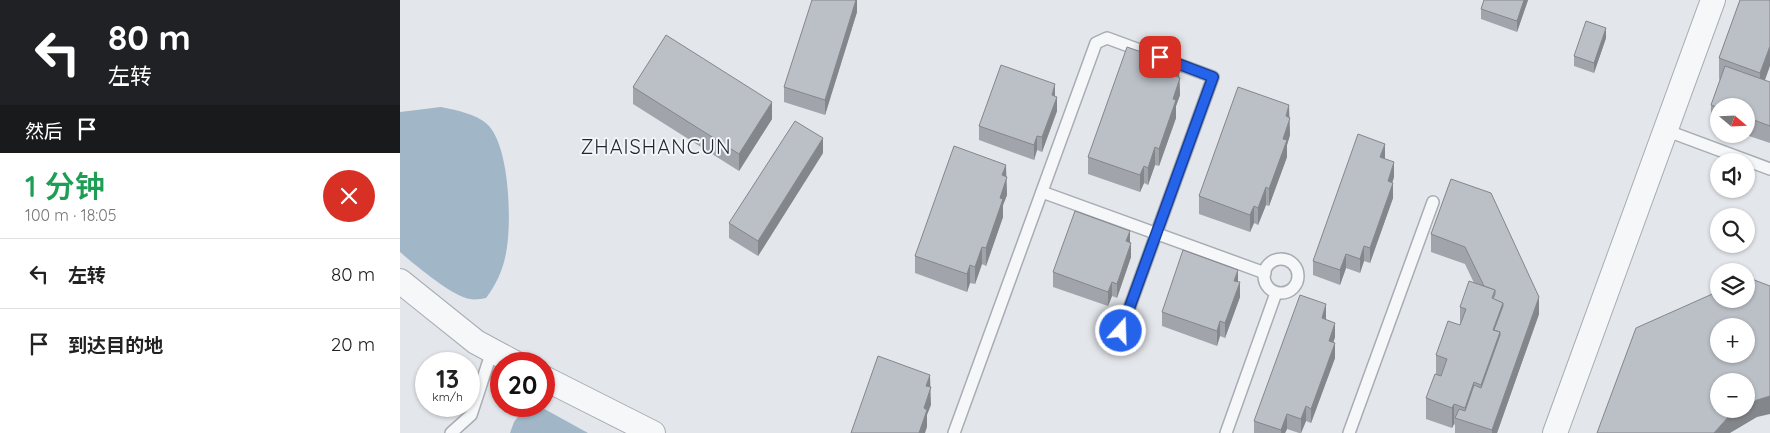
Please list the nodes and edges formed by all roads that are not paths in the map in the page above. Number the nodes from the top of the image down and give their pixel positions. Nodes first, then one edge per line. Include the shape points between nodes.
1 (1713, 0) edge
2 (1665, 130) junction
3 (1770, 169) edge
4 (1042, 192) junction
5 (1433, 202) dead end
6 (1156, 233) junction
7 (1265, 273) junction
8 (400, 281) edge
9 (1276, 293) junction
10 (1121, 331) dead end
11 (492, 351) joint
12 (555, 384) edge
13 (451, 433) edge
14 (653, 433) edge
15 (954, 433) edge
16 (1226, 433) edge
17 (1349, 433) edge
18 (1555, 433) edge

1 - 2 street
2 - 3 lane
2 - 18 street
4 - 6 lane
4 - 6 lane via 1096,43 1106,38 1213,77
4 - 15 lane
5 - 17 lane
6 - 7 lane
6 - 10 lane
7 - 9 lane via 1266,285
7 - 9 lane via 1270,263 1277,259 1292,262 1297,270 1296,286 1289,292
8 - 11 street via 476,342
9 - 16 lane
11 - 13 lane via 470,415
12 - 14 street

